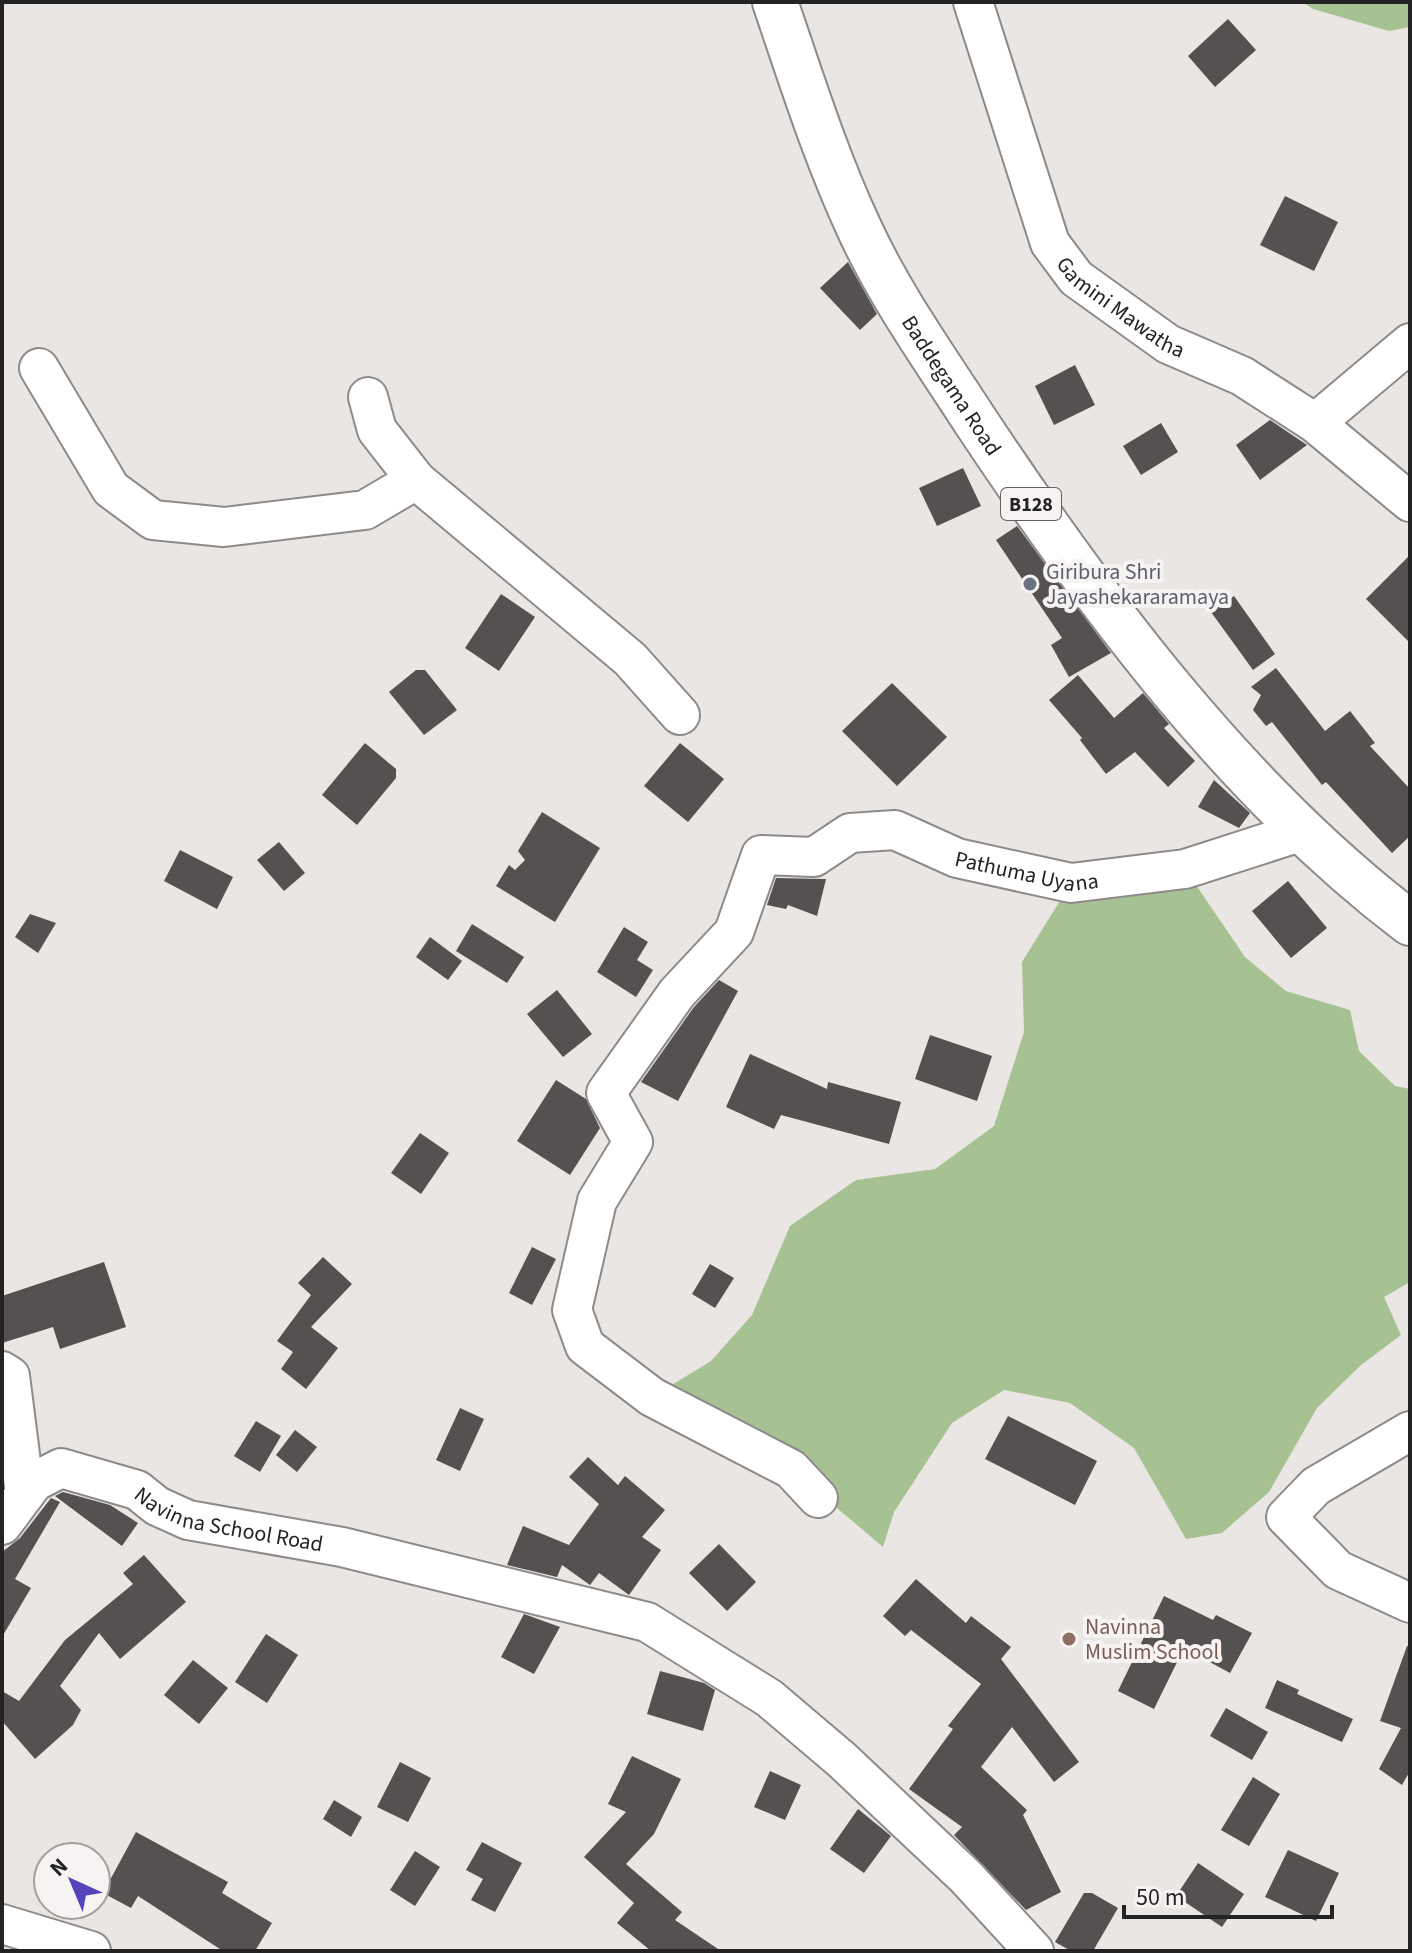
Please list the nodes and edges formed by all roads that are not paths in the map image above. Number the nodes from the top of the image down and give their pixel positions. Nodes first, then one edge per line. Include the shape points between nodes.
1 (775, 2) edge
2 (973, 2) edge
3 (1410, 343) edge
4 (39, 368) dead end
5 (368, 397) dead end
6 (1315, 423) junction
7 (416, 480) junction
8 (1410, 502) edge
9 (680, 715) dead end
10 (1300, 832) junction
11 (1410, 923) edge
12 (2, 1371) edge
13 (1410, 1431) edge
14 (25, 1494) junction
15 (818, 1498) dead end
16 (2, 1525) edge
17 (1410, 1603) edge
18 (2, 1924) edge
19 (91, 1951) edge
20 (1034, 1951) edge

1 - 10 main road, Baddegama Road / B128 via 859,230 908,317 1024,495 1103,600 1215,739
2 - 6 street, Gamini Mawatha via 1050,243 1076,278 1168,344 1242,376
3 - 6 street
4 - 7 street via 111,489 153,520 224,527 365,510
5 - 7 street via 377,430
6 - 8 street, Gamini Mawatha
7 - 9 street via 630,659
10 - 11 main road, Baddegama Road / B128
10 - 15 street, Pathuma Uyana via 1185,869 1071,883 957,858 895,830 850,833 814,857 761,855 734,932 677,993 606,1093 633,1142 597,1201 572,1310 585,1346 652,1397 791,1469
12 - 14 street via 10,1376
13 - 17 street via 1316,1486 1286,1517 1338,1570
14 - 16 street, Navinna School Road
14 - 20 street, Navinna School Road via 34,1482 61,1468 137,1490 188,1520 342,1547 647,1622 779,1706 966,1877
18 - 19 street

